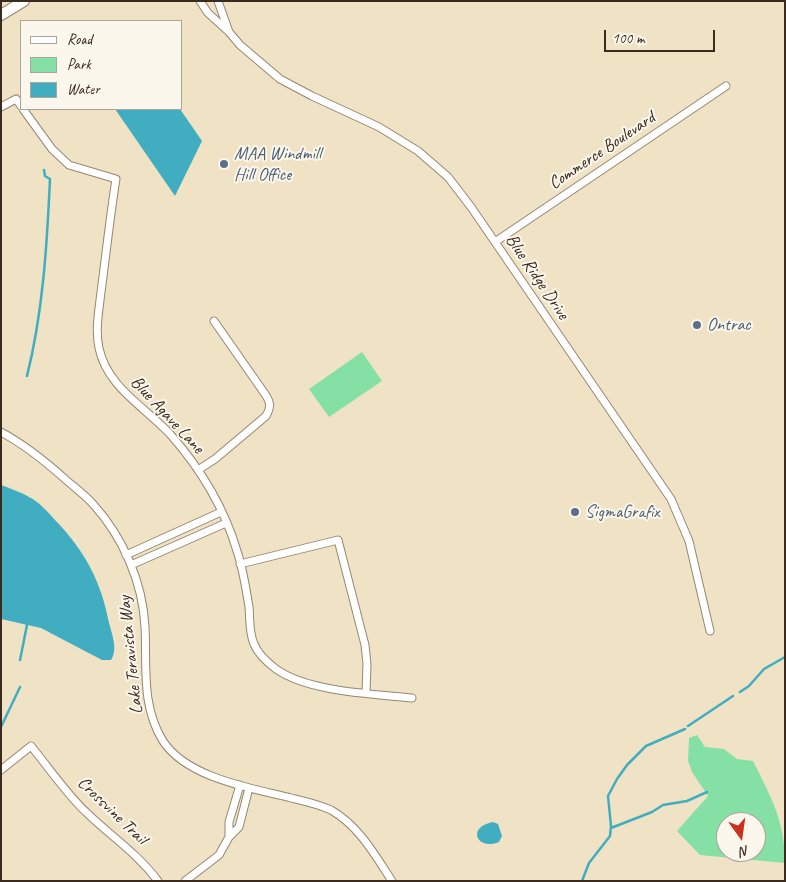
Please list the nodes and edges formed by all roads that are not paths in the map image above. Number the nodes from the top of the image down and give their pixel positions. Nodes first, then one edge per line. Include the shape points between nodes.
1 (24, 1) edge
2 (200, 1) edge
3 (218, 1) edge
4 (1, 15) edge
5 (230, 32) junction
6 (726, 86) dead end
7 (20, 105) edge
8 (1, 107) edge
9 (23, 110) edge
10 (495, 242) junction
11 (214, 321) dead end
12 (1, 432) edge
13 (198, 470) junction
14 (221, 512) junction
15 (226, 523) junction
16 (126, 555) junction
17 (240, 564) junction
18 (130, 565) junction
19 (710, 631) dead end
20 (366, 693) junction
21 (412, 698) dead end
22 (1, 770) edge
23 (240, 785) junction
24 (249, 788) junction
25 (230, 837) junction
26 (158, 881) edge
27 (185, 881) edge
28 (392, 881) edge

1 - 4 main road
2 - 5 street, Blue Ridge Drive via 208,13
3 - 5 street, Blue Ridge Drive
5 - 10 street, Blue Ridge Drive via 240,45 280,78 380,127 418,151 448,177
6 - 10 street, Commerce Boulevard
7 - 8 street, Blue Agave Lane via 16,98
9 - 13 street, Blue Agave Lane via 52,149 69,165 116,179 98,322 98,348 110,376 168,433
10 - 19 street, Blue Ridge Drive via 670,499 689,541
11 - 13 street via 269,400 270,408 266,416
12 - 16 street, Lake Teravista Way via 23,444 93,504
13 - 14 street, Blue Agave Lane via 212,490
14 - 15 street, Blue Agave Lane
14 - 16 street
15 - 17 street, Blue Agave Lane
15 - 18 street
16 - 18 street, Lake Teravista Way
17 - 20 street, Blue Agave Lane via 254,644 261,655 288,677
17 - 20 street via 338,540 365,645
18 - 23 street, Lake Teravista Way via 142,601 148,700 150,716 157,731 176,757 212,776
20 - 21 street, Blue Agave Lane
22 - 26 street, Crossvine Trail via 31,746 75,801 130,849
23 - 24 street, Lake Teravista Way
23 - 25 street via 229,822
24 - 25 street via 242,819
24 - 28 street, Lake Teravista Way via 315,804 348,822
25 - 27 street via 219,855

